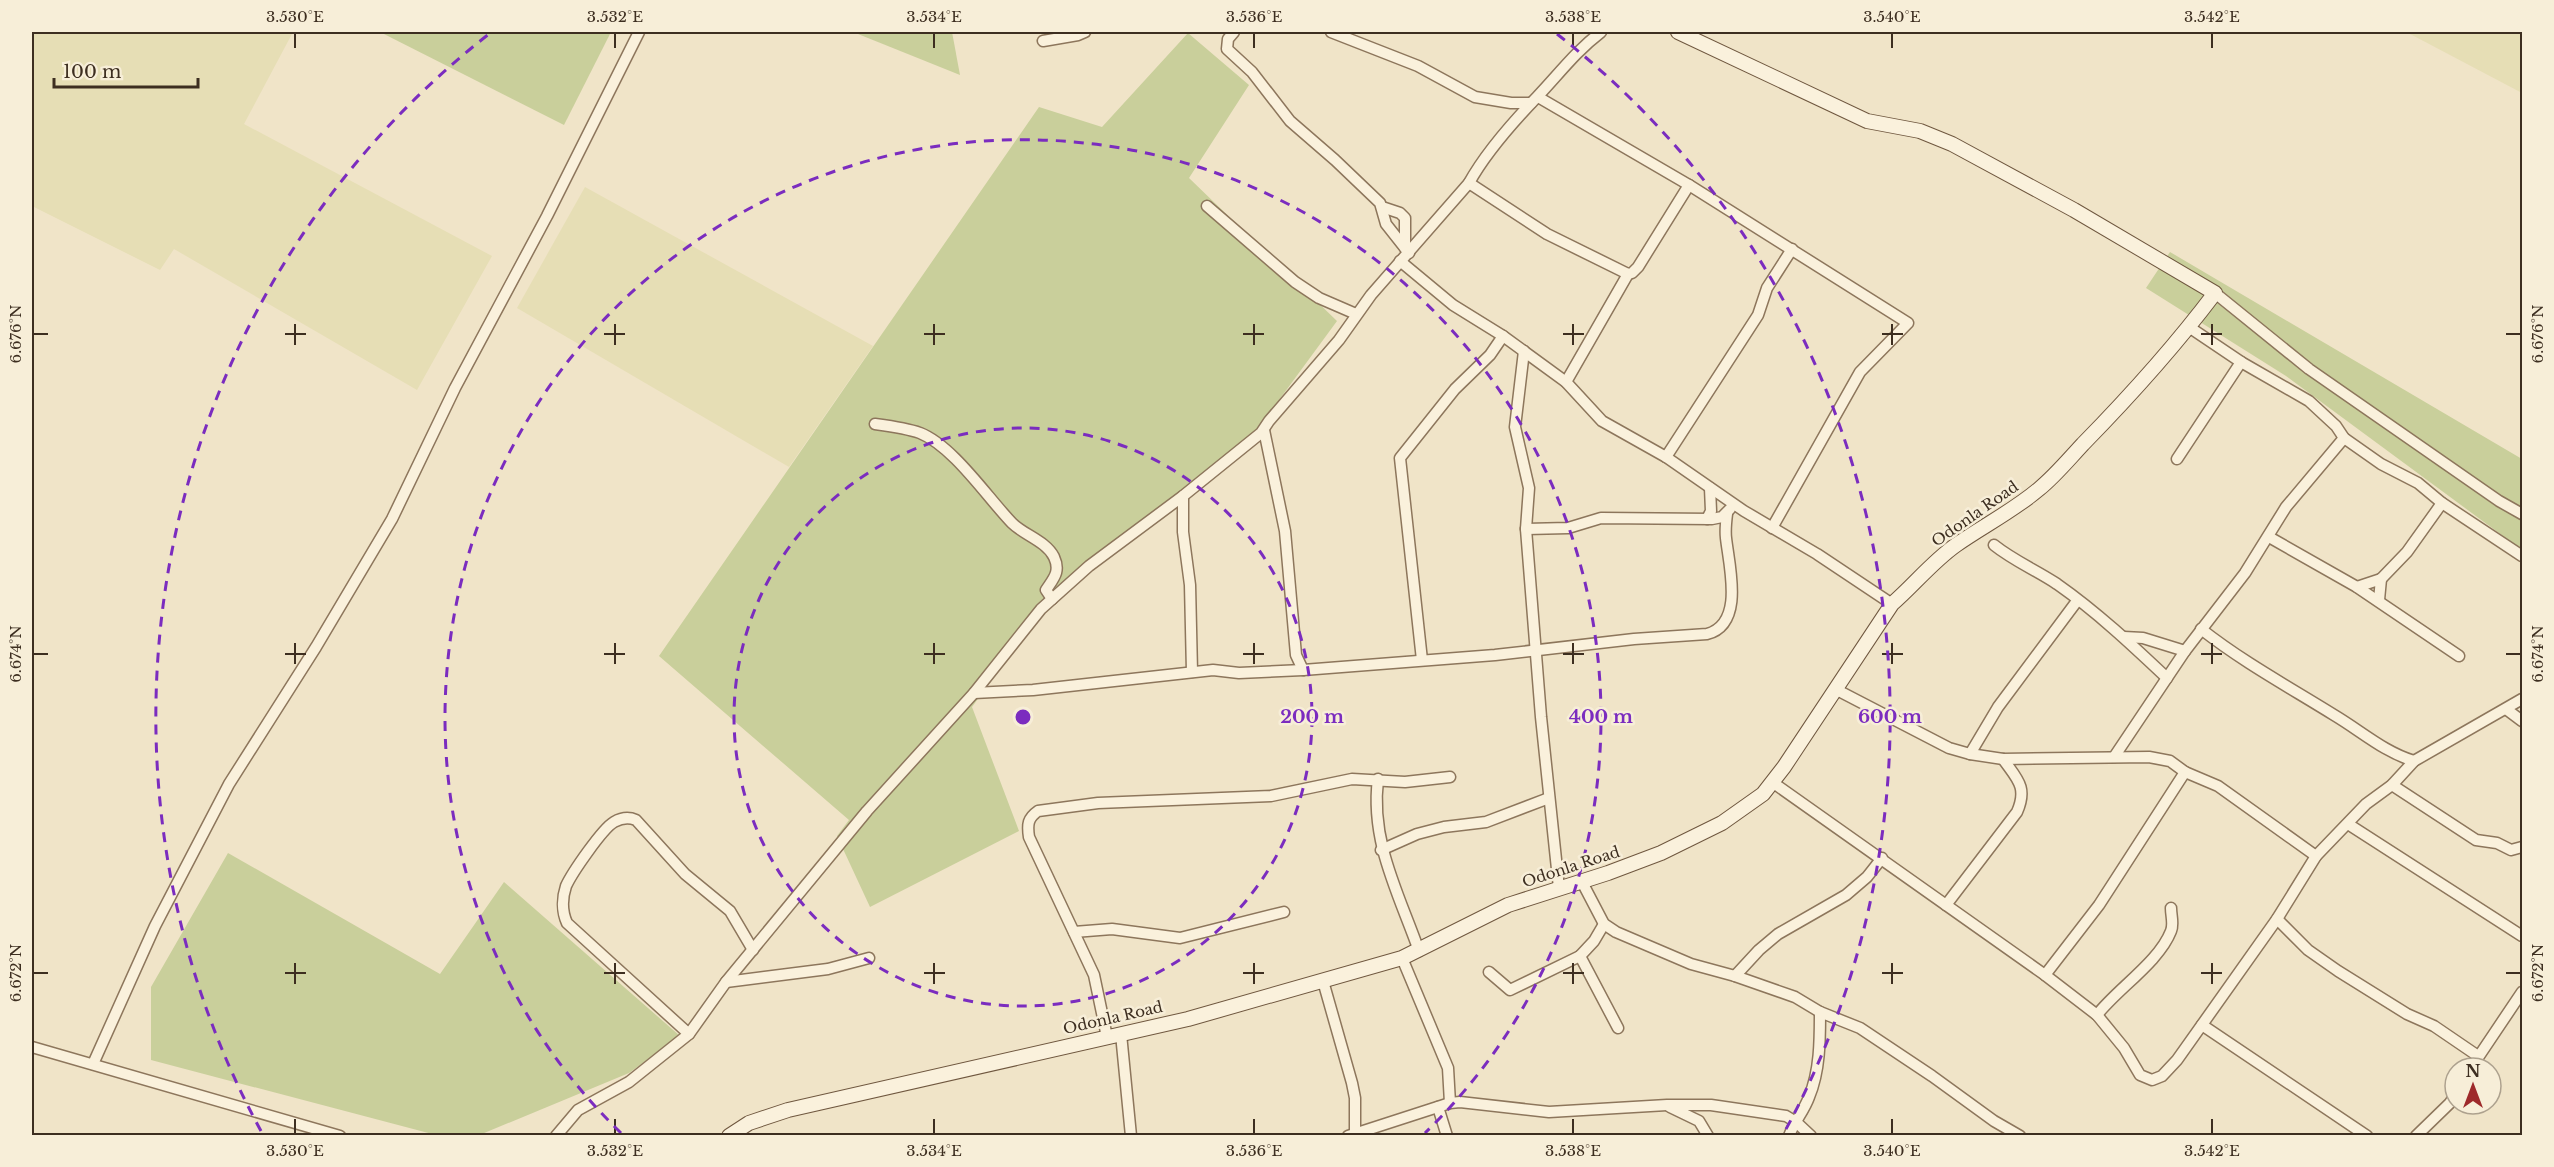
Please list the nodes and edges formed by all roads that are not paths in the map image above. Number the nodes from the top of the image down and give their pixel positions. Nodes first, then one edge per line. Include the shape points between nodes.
1 (639, 32) edge
2 (1085, 32) edge
3 (1234, 32) edge
4 (1331, 32) edge
5 (1601, 32) edge
6 (1678, 32) edge
7 (1043, 41) dead end
8 (1534, 100) junction
9 (1511, 103) junction
10 (1517, 119) junction
11 (1468, 183) junction
12 (1689, 185) junction
13 (1207, 206) dead end
14 (1382, 207) junction
15 (1792, 249) junction
16 (1407, 250) junction
17 (1400, 261) junction
18 (1628, 274) junction
19 (2214, 292) junction
20 (1356, 314) junction
21 (2189, 327) junction
22 (1503, 336) junction
23 (1524, 351) junction
24 (2241, 362) junction
25 (1566, 382) junction
26 (875, 424) dead end
27 (1264, 430) junction
28 (2344, 438) junction
29 (1666, 457) junction
30 (2177, 459) dead end
31 (1710, 488) junction
32 (1183, 496) junction
33 (2442, 503) junction
34 (1734, 504) junction
35 (1727, 514) junction
36 (2523, 514) edge
37 (1709, 519) junction
38 (1772, 528) junction
39 (1526, 529) junction
40 (1726, 537) junction
41 (2269, 537) junction
42 (1994, 545) dead end
43 (2523, 555) edge
44 (2381, 579) junction
45 (2357, 587) junction
46 (1052, 599) junction
47 (2379, 600) junction
48 (2077, 601) junction
49 (1892, 604) junction
50 (2201, 629) junction
51 (2124, 637) junction
52 (1536, 650) junction
53 (2185, 651) junction
54 (2459, 656) dead end
55 (1422, 660) junction
56 (1303, 670) junction
57 (1192, 672) junction
58 (2167, 678) junction
59 (1836, 690) junction
60 (974, 693) junction
61 (2523, 699) edge
62 (2506, 709) junction
63 (2523, 721) edge
64 (1970, 754) junction
65 (2114, 757) junction
66 (2003, 759) junction
67 (2414, 760) junction
68 (2185, 772) junction
69 (1450, 777) dead end
70 (1378, 779) junction
71 (1772, 782) junction
72 (2392, 785) junction
73 (1549, 798) junction
74 (2348, 824) junction
75 (2523, 847) edge
76 (1381, 850) junction
77 (2316, 856) junction
78 (1882, 858) junction
79 (1582, 882) junction
80 (1559, 888) junction
81 (1946, 905) junction
82 (2171, 908) dead end
83 (1284, 912) dead end
84 (2277, 919) junction
85 (1604, 924) junction
86 (1074, 932) junction
87 (2523, 936) edge
88 (753, 950) junction
89 (1419, 951) junction
90 (1580, 956) junction
91 (869, 958) dead end
92 (1402, 958) junction
93 (1489, 972) dead end
94 (2045, 975) junction
95 (1736, 976) junction
96 (1323, 981) junction
97 (726, 982) junction
98 (2523, 992) edge
99 (1820, 1012) junction
100 (2097, 1015) junction
101 (2202, 1025) junction
102 (1618, 1028) dead end
103 (689, 1034) junction
104 (1121, 1034) junction
105 (1107, 1037) junction
106 (32, 1047) edge
107 (2478, 1056) joint
108 (93, 1064) junction
109 (1450, 1103) junction
110 (1667, 1105) junction
111 (1438, 1107) junction
112 (2443, 1110) edge
113 (1796, 1122) junction
114 (1352, 1135) edge
115 (340, 1136) edge
116 (556, 1136) edge
117 (729, 1136) edge
118 (1131, 1136) edge
119 (1447, 1136) edge
120 (1708, 1136) edge
121 (1789, 1136) edge
122 (1811, 1136) edge
123 (2020, 1136) edge
124 (2367, 1136) edge
125 (2416, 1136) edge

1 - 108 street via 455,388 392,519 223,795 155,926
2 - 7 street
3 - 14 street via 1227,49 1252,72 1290,122 1335,159
4 - 9 street via 1418,66 1475,97
5 - 8 street via 1572,56
6 - 19 street via 1868,121 1920,131 1952,144
8 - 9 street
8 - 10 street
8 - 12 street
9 - 10 street
10 - 11 street
11 - 16 street
11 - 18 street via 1547,234
12 - 15 street
12 - 18 street via 1638,267
13 - 20 street via 1295,282 1319,298
14 - 16 street via 1386,224
14 - 16 street via 1405,218
15 - 29 street via 1767,288 1758,315
15 - 38 street via 1908,323 1860,372
16 - 17 street
17 - 20 street
17 - 22 street via 1453,305
18 - 25 street
19 - 21 street, Odonla Road
19 - 36 street via 2309,369
20 - 27 street
21 - 24 street
21 - 49 street, Odonla Road via 2040,489 1954,546
22 - 23 street
22 - 55 street via 1400,458
23 - 25 street
23 - 39 street via 1515,427 1529,488
24 - 28 street via 2309,401
24 - 30 street
25 - 29 street via 1602,421
26 - 46 street via 922,434 945,448 1011,523 1053,556 1056,576 1046,590
27 - 32 street
27 - 56 street via 1285,531 1296,655
28 - 33 street via 2418,483
28 - 41 street via 2286,507
29 - 31 street
31 - 34 street
31 - 37 street
32 - 46 street via 1089,566
32 - 57 street
33 - 43 street
33 - 44 street via 2407,552
34 - 35 street
34 - 38 street
35 - 37 street
35 - 40 street
37 - 39 street via 1601,518 1568,528
37 - 40 street
38 - 49 street
39 - 52 street
40 - 52 street via 1731,603 1725,624 1716,631
41 - 45 street
41 - 50 street
42 - 48 street
44 - 45 street
44 - 47 street
45 - 47 street
46 - 60 street
47 - 54 street
48 - 51 street
48 - 64 street via 1998,707
49 - 59 street, Odonla Road
50 - 53 street
50 - 67 street via 2394,755
51 - 53 street via 2143,638
51 - 58 street
52 - 55 street
52 - 73 street
53 - 58 street
55 - 56 street
56 - 57 street
57 - 60 street
58 - 65 street
59 - 64 street via 1949,748
59 - 71 street, Odonla Road
60 - 88 street via 867,811
61 - 62 street
62 - 63 street
62 - 67 street
64 - 66 street
65 - 66 street
65 - 68 street via 2161,758
66 - 81 street via 2021,784 2018,812
67 - 72 street
68 - 77 street via 2226,792
68 - 94 street via 2099,905
69 - 70 street via 1405,782
70 - 76 street via 1376,812
70 - 86 street via 1352,779 1271,796 1098,803 1038,811 1030,816 1029,837
71 - 78 street
71 - 79 street, Odonla Road via 1763,794 1722,823 1662,853
72 - 74 street via 2366,804
72 - 75 street via 2476,840 2511,850
73 - 76 street via 1486,822 1417,834
73 - 80 street
74 - 77 street
74 - 87 street
76 - 89 street
77 - 84 street
78 - 81 street
78 - 95 street via 1846,895 1778,934
79 - 80 street, Odonla Road
79 - 85 street
80 - 89 street, Odonla Road via 1508,905
81 - 94 street
82 - 100 street via 2172,924 2167,938 2146,966
83 - 86 street via 1180,938 1112,929
84 - 101 street
84 - 107 street via 2308,950 2338,971
85 - 90 street
85 - 95 street via 1691,964
86 - 105 street via 1094,975
88 - 97 street
88 - 103 street via 730,910 685,874 636,820 615,821 592,846 566,886 563,906 567,923
89 - 92 street, Odonla Road
90 - 93 street via 1510,990
90 - 102 street
91 - 97 street via 828,969
92 - 96 street, Odonla Road
92 - 109 street via 1448,1068
94 - 100 street
95 - 99 street via 1795,997
96 - 104 street, Odonla Road
96 - 114 street via 1355,1098
97 - 103 street
98 - 107 street
99 - 113 street via 1815,1080
99 - 123 street via 1860,1028
100 - 101 street via 2140,1075 2152,1080 2162,1076 2177,1060
101 - 124 street
103 - 116 street via 628,1082 578,1110
104 - 105 street, Odonla Road
104 - 118 street
105 - 117 street, Odonla Road via 788,1110 749,1123
106 - 108 street
108 - 115 street
109 - 110 street via 1549,1112
109 - 111 street
110 - 113 street via 1711,1105 1786,1116
110 - 120 street via 1699,1121
111 - 114 street
111 - 119 street
112 - 125 street
113 - 121 street
113 - 122 street

